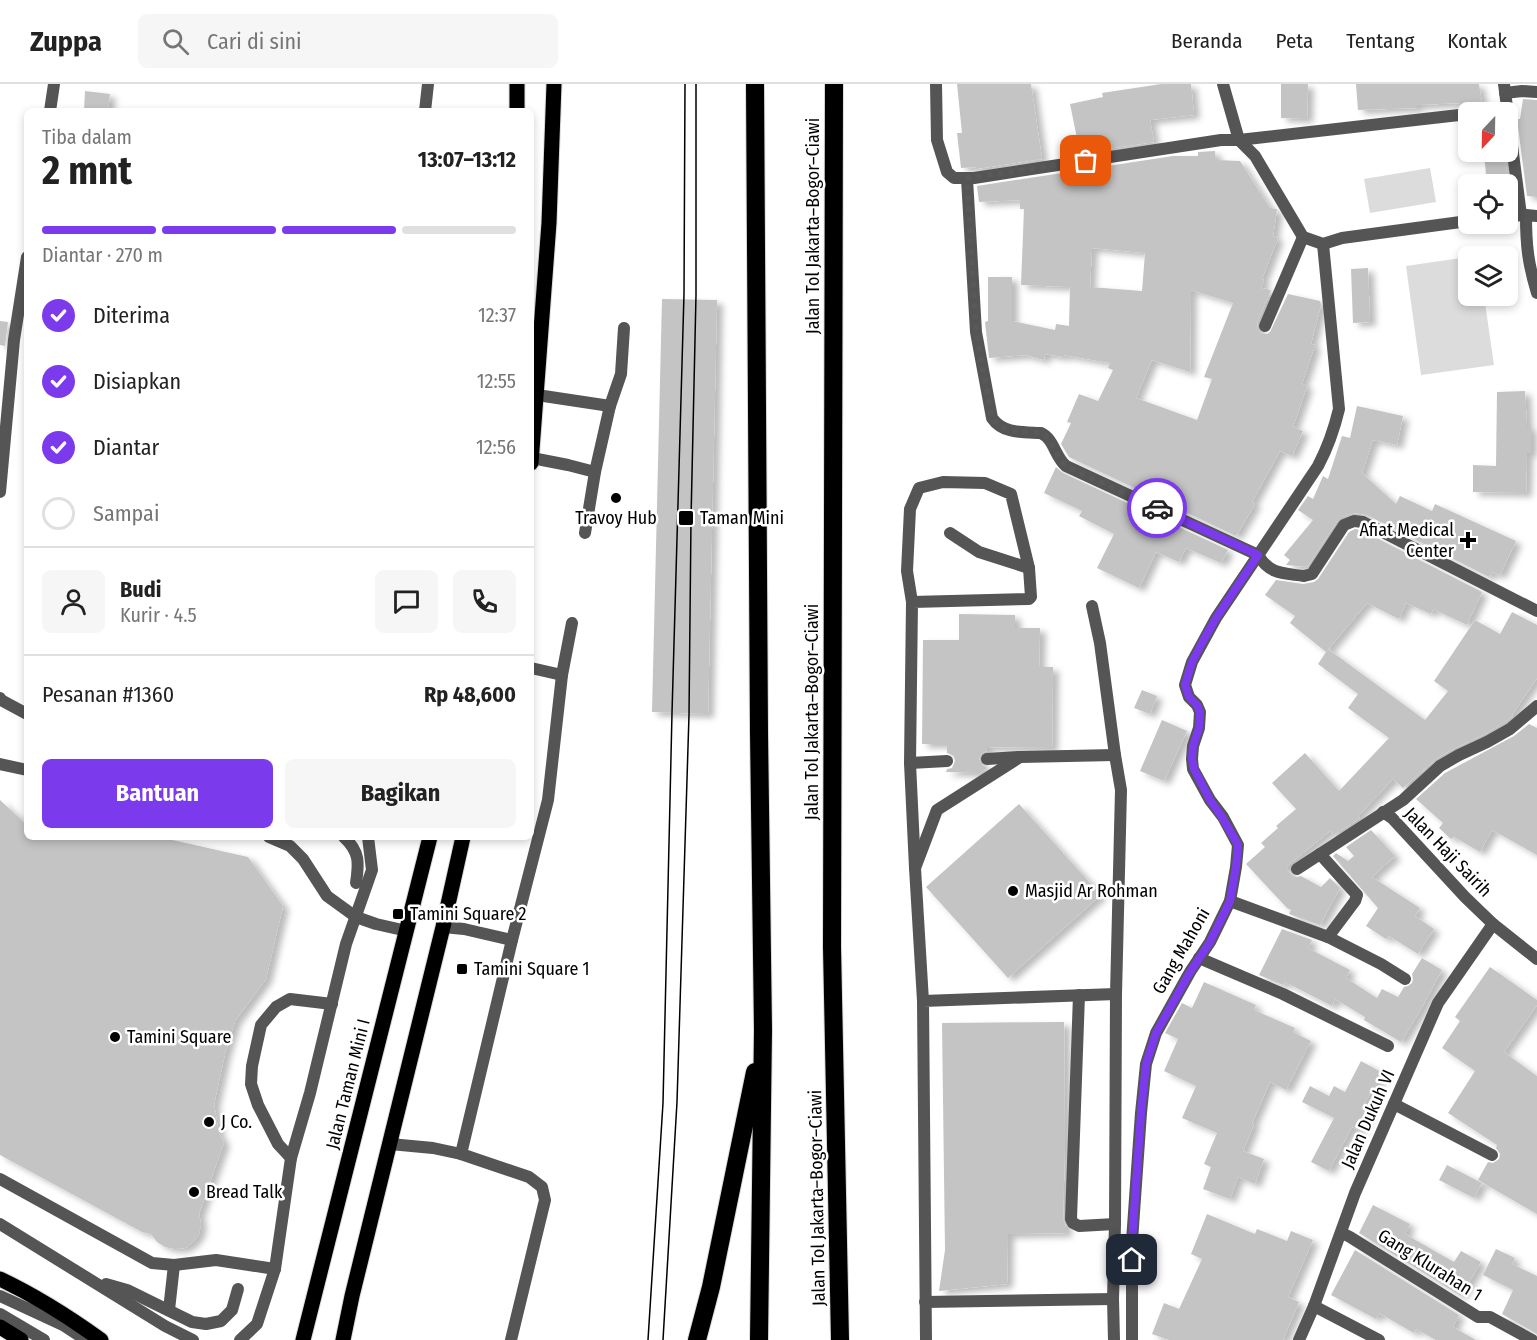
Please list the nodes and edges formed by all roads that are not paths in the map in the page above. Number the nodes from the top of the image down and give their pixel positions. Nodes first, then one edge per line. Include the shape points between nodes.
1 (54, 84) edge
2 (428, 84) edge
3 (517, 84) edge
4 (554, 84) edge
5 (755, 84) edge
6 (834, 84) edge
7 (936, 84) edge
8 (1223, 84) edge
9 (1505, 89) edge
10 (1537, 92) edge
11 (50, 108) edge
12 (425, 108) edge
13 (517, 108) edge
14 (1458, 115) edge
15 (1239, 140) junction
16 (1518, 162) edge
17 (967, 178) junction
18 (1528, 215) edge
19 (1458, 223) edge
20 (1303, 237) junction
21 (1323, 244) junction
22 (24, 276) edge
23 (1537, 293) edge
24 (1265, 326) dead end
25 (624, 328) dead end
26 (537, 394) junction
27 (610, 406) junction
28 (534, 428) edge
29 (534, 461) edge
30 (595, 472) junction
31 (0, 492) edge
32 (585, 533) dead end
33 (950, 533) dead end
34 (1258, 555) junction
35 (1029, 568) junction
36 (912, 602) junction
37 (1092, 606) dead end
38 (1537, 611) edge
39 (572, 623) dead end
40 (534, 670) edge
41 (562, 675) junction
42 (0, 698) edge
43 (1537, 706) edge
44 (24, 712) edge
45 (1115, 755) junction
46 (1020, 757) junction
47 (987, 759) dead end
48 (947, 761) dead end
49 (910, 763) junction
50 (0, 764) edge
51 (24, 769) edge
52 (1383, 812) junction
53 (347, 840) edge
54 (368, 840) edge
55 (429, 840) edge
56 (462, 840) edge
57 (292, 842) edge
58 (1320, 854) junction
59 (915, 868) junction
60 (1297, 869) dead end
61 (356, 883) dead end
62 (1230, 901) junction
63 (356, 917) junction
64 (1493, 924) junction
65 (443, 927) junction
66 (407, 931) junction
67 (1328, 937) junction
68 (512, 940) junction
69 (1199, 958) junction
70 (1537, 959) edge
71 (1405, 979) dead end
72 (1116, 994) junction
73 (1079, 995) junction
74 (923, 1001) junction
75 (332, 1004) junction
76 (764, 1030) junction
77 (1388, 1046) dead end
78 (1394, 1104) junction
79 (390, 1144) junction
80 (461, 1154) junction
81 (1492, 1155) dead end
82 (291, 1158) junction
83 (0, 1179) edge
84 (0, 1224) edge
85 (1115, 1224) junction
86 (1342, 1233) junction
87 (174, 1265) junction
88 (275, 1269) junction
89 (87, 1278) junction
90 (0, 1279) edge
91 (238, 1289) dead end
92 (0, 1296) edge
93 (1113, 1299) junction
94 (925, 1302) junction
95 (1314, 1306) junction
96 (169, 1310) junction
97 (0, 1314) edge
98 (4, 1333) edge
99 (21, 1340) edge
100 (44, 1340) edge
101 (86, 1340) edge
102 (101, 1340) edge
103 (194, 1340) edge
104 (240, 1340) edge
105 (303, 1340) edge
106 (343, 1340) edge
107 (511, 1340) edge
108 (697, 1340) edge
109 (759, 1340) edge
110 (840, 1340) edge
111 (926, 1340) edge
112 (1114, 1340) edge
113 (1132, 1340) edge
114 (1299, 1340) edge
115 (1379, 1340) edge
116 (1532, 1340) edge

1 - 11 street
2 - 12 street
3 - 13 main road
4 - 26 main road
5 - 76 highway
6 - 110 highway, Jalan Tol Jakarta–Bogor–Ciawi via 832,947
7 - 17 street via 937,140 947,172 954,178
8 - 15 street
9 - 10 street
14 - 15 street
15 - 17 street
15 - 20 street via 1255,156
16 - 18 street
17 - 34 street via 976,332 995,423 1008,430 1045,435 1066,466
18 - 23 street via 1526,244
19 - 21 street via 1342,238
20 - 21 street
20 - 24 street
21 - 34 street via 1339,410 1318,466
22 - 31 street
25 - 27 street via 621,375
26 - 27 street
26 - 28 main road
27 - 30 street
29 - 30 street
30 - 32 street
33 - 35 street via 979,552
34 - 38 street via 1273,570 1309,575 1344,525 1363,522
34 - 62 street, Gang Mahoni via 1203,641 1185,685 1200,712 1193,746 1194,769 1238,845
35 - 36 street via 1029,598
35 - 36 street via 1011,494 985,483 943,482 919,488 910,509 907,572
36 - 49 street
37 - 45 street
39 - 41 street
40 - 41 street
41 - 68 street via 548,800
42 - 44 street
43 - 52 street, Jalan Haji Sairih via 1510,729 1440,766 1403,800
45 - 46 street
45 - 72 street via 1121,790
46 - 47 street
46 - 59 street via 937,810
48 - 49 street
49 - 59 street
50 - 51 street
52 - 58 street
52 - 64 street, Jalan Haji Sairih
53 - 61 street via 358,864
54 - 63 street via 372,870
55 - 66 main road, Jalan Taman Mini I
56 - 65 main road
57 - 63 street via 327,896
58 - 60 street
58 - 67 street via 1357,895
59 - 74 street
62 - 67 street
62 - 69 street, Gang Mahoni
63 - 66 street
63 - 75 street
64 - 70 street, Jalan Haji Sairih
64 - 78 street, Jalan Dukuh VI via 1438,1003
65 - 68 street
65 - 79 main road
66 - 105 main road, Jalan Taman Mini I
67 - 71 street
68 - 80 street
69 - 77 street
69 - 113 street, Gang Mahoni via 1156,1033 1146,1064 1132,1241
72 - 73 street
72 - 85 street
73 - 74 street
73 - 85 street via 1071,1219 1079,1226
74 - 94 street
75 - 82 street
75 - 82 street via 290,999 276,1007 261,1025 251,1084 278,1144
76 - 108 highway
76 - 109 highway
78 - 81 street
78 - 86 street, Jalan Dukuh VI
79 - 80 street
79 - 106 main road
80 - 107 street via 529,1177 544,1193
82 - 88 street
83 - 87 street via 152,1263
84 - 89 street
85 - 93 street
86 - 95 street, Jalan Dukuh VI
86 - 116 street, Gang Klurahan 1 via 1478,1317 1490,1317
87 - 88 street via 216,1260
87 - 96 street
88 - 104 street via 257,1324
89 - 96 street via 127,1290
89 - 103 street
90 - 102 main road via 29,1293
91 - 96 street via 232,1310 221,1321 192,1322
92 - 101 street
93 - 94 street
93 - 112 street
94 - 111 street
95 - 114 street, Jalan Dukuh VI
95 - 115 street
97 - 100 street
98 - 99 main road

